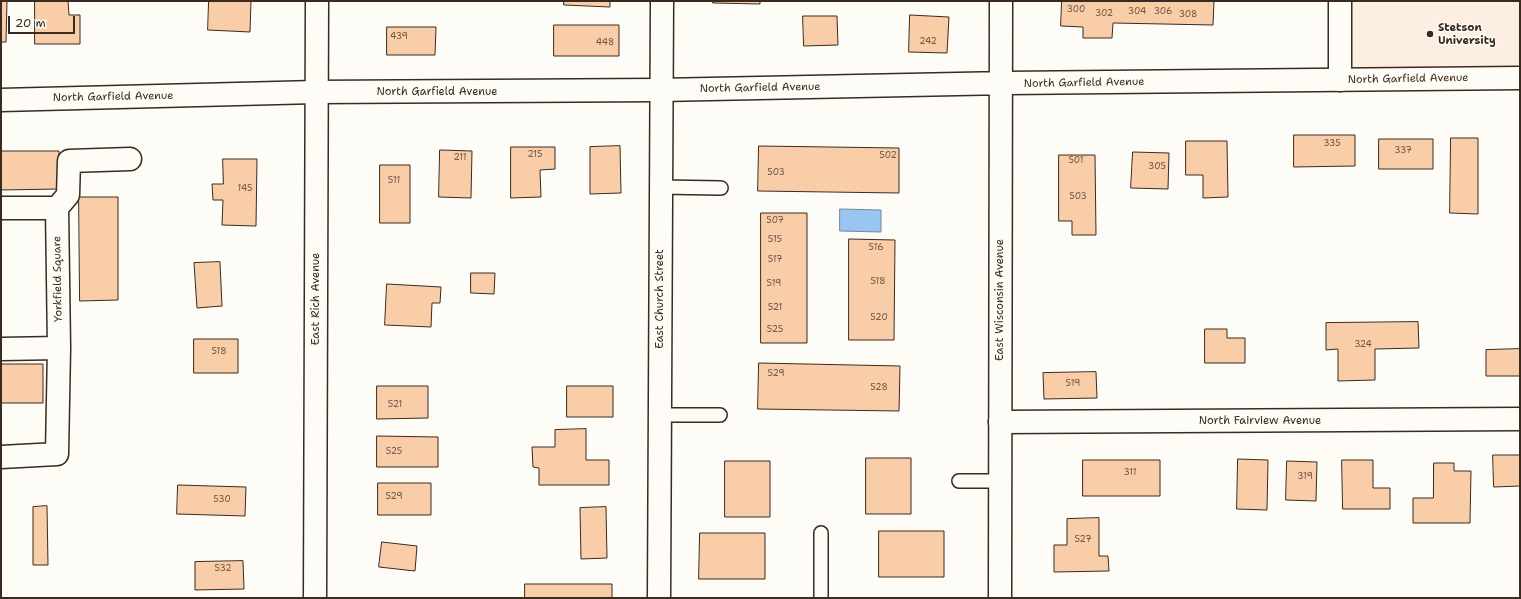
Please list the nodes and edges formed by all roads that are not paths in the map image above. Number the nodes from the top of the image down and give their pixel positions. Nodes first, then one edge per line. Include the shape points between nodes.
1 (317, 1) edge
2 (662, 1) edge
3 (1001, 1) edge
4 (1340, 1) edge
5 (1520, 78) edge
6 (1340, 80) junction
7 (1001, 84) junction
8 (660, 90) junction
9 (316, 92) junction
10 (1, 100) edge
11 (130, 159) dead end
12 (660, 187) junction
13 (721, 188) dead end
14 (1, 208) edge
15 (57, 208) junction
16 (59, 348) junction
17 (1, 349) edge
18 (659, 415) junction
19 (720, 415) dead end
20 (1520, 420) edge
21 (1000, 422) junction
22 (1, 456) edge
23 (959, 481) dead end
24 (1000, 481) junction
25 (821, 533) dead end
26 (315, 598) edge
27 (659, 598) edge
28 (821, 598) edge
29 (1000, 598) edge

1 - 9 street, East Rich Avenue
2 - 8 street, East Church Street
3 - 7 street, East Wisconsin Avenue
4 - 6 street
5 - 6 street, North Garfield Avenue
6 - 7 street, North Garfield Avenue
7 - 8 street, North Garfield Avenue
7 - 21 street, East Wisconsin Avenue
8 - 9 street, North Garfield Avenue
8 - 12 street, East Church Street
9 - 10 street, North Garfield Avenue
9 - 26 street, East Rich Avenue
11 - 15 street via 69,161 68,195
12 - 13 lane
12 - 18 street, East Church Street
14 - 15 street
15 - 16 street, Yorkfield Square
16 - 17 street
16 - 22 street, Yorkfield Square via 57,454
18 - 19 lane
18 - 27 street, East Church Street
20 - 21 street, North Fairview Avenue
21 - 24 street, East Wisconsin Avenue
23 - 24 lane
24 - 29 street, East Wisconsin Avenue
25 - 28 lane

